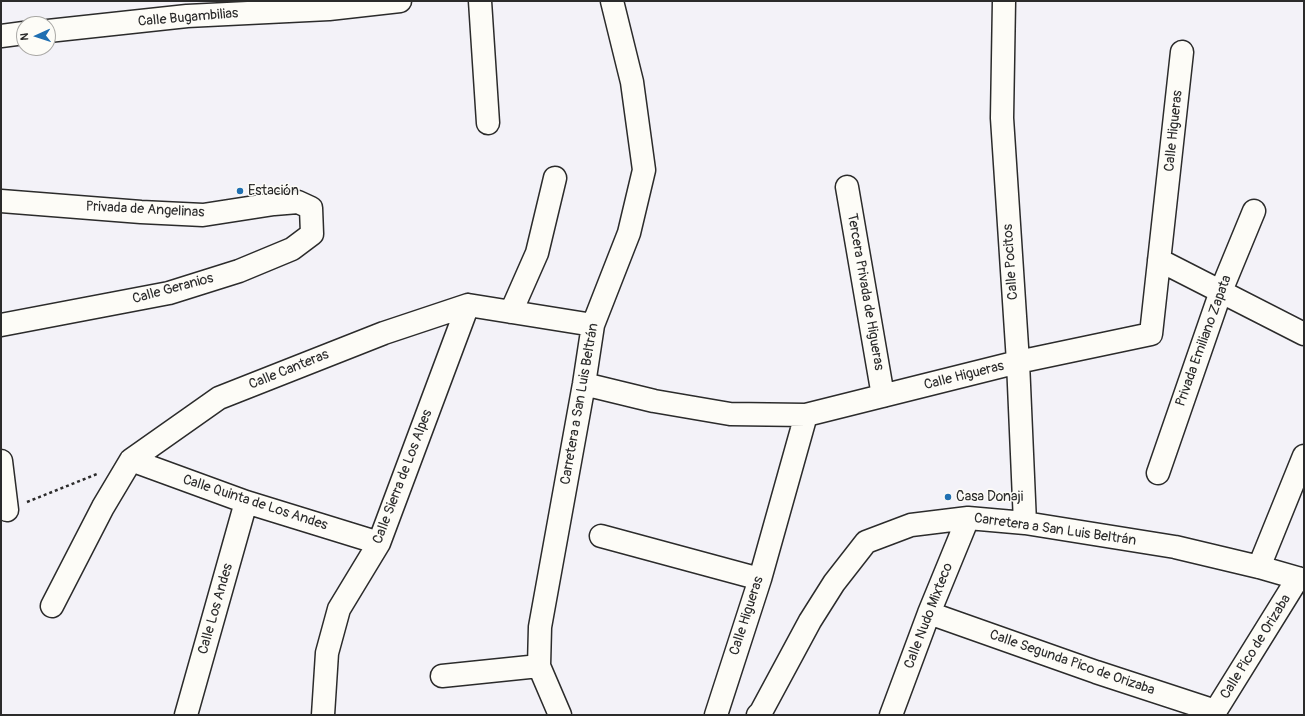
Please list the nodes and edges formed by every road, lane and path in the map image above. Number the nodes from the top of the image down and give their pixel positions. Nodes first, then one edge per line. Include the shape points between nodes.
1 (400, 1) edge
2 (480, 1) edge
3 (612, 1) edge
4 (1004, 1) edge
5 (329, 5) edge
6 (187, 9) edge
7 (56, 30) edge
8 (16, 34) edge
9 (1, 36) edge
10 (1182, 52) dead end
11 (488, 123) dead end
12 (555, 178) dead end
13 (847, 188) dead end
14 (1, 201) edge
15 (311, 208) joint
16 (1254, 211) dead end
17 (1159, 260) junction
18 (1221, 291) junction
19 (468, 305) junction
20 (511, 312) junction
21 (1, 325) edge
22 (593, 325) junction
23 (1304, 334) edge
24 (1018, 362) junction
25 (584, 384) junction
26 (883, 396) junction
27 (806, 415) junction
28 (1304, 456) edge
29 (131, 460) junction
30 (1, 461) edge
31 (102, 472) dead end
32 (1158, 473) dead end
33 (246, 502) junction
34 (7, 510) joint
35 (968, 518) junction
36 (1025, 523) junction
37 (601, 536) dead end
38 (379, 543) junction
39 (1259, 567) junction
40 (760, 579) junction
41 (1301, 579) edge
42 (52, 606) dead end
43 (929, 612) junction
44 (539, 666) junction
45 (442, 676) dead end
46 (1214, 713) edge
47 (764, 714) edge
48 (186, 715) edge
49 (323, 715) edge
50 (560, 715) edge
51 (716, 715) edge
52 (891, 715) edge

1 - 5 street, Calle Bugambilias
2 - 11 street
3 - 22 street, Carretera a San Luis Beltrán via 632,82 644,170 629,233
4 - 24 street, Calle Pocitos via 1002,118
5 - 6 street, Calle Bugambilias
6 - 7 street, Calle Bugambilias
8 - 9 street
10 - 17 street, Calle Higueras
12 - 20 street via 537,253
13 - 26 street, Tercera Privada de Higueras
14 - 15 street, Privada de Angelinas via 203,215 298,202
15 - 21 street, Calle Geranios via 312,234 292,249 238,270 169,293
16 - 18 street, Privada Emiliano Zapata
17 - 18 street
17 - 24 street, Calle Higueras via 1151,334
18 - 23 street
18 - 32 street, Privada Emiliano Zapata
19 - 20 street, Calle Canteras
19 - 29 street, Calle Canteras via 384,332 219,398
19 - 38 street, Calle Sierra de Los Alpes
20 - 22 street, Calle Canteras
22 - 25 street, Carretera a San Luis Beltrán
24 - 26 street, Calle Higueras
24 - 36 street, Calle Pocitos
25 - 27 street via 654,401 730,414
25 - 44 street, Carretera a San Luis Beltrán via 540,627
26 - 27 street, Calle Higueras
27 - 40 street, Calle Higueras
28 - 39 street
29 - 33 street, Calle Quinta de Los Andes
29 - 42 street via 103,507
30 - 34 street
31 - 34 path
33 - 38 street, Calle Quinta de Los Andes
33 - 48 street, Calle Los Andes
35 - 36 street, Carretera a San Luis Beltrán
35 - 43 street, Calle Nudo Mixteco
35 - 47 street, Carretera a San Luis Beltrán via 911,525 866,542 834,583 810,621
36 - 39 street, Carretera a San Luis Beltrán via 1175,547
37 - 40 street
38 - 49 street, Calle Sierra de Los Alpes via 339,609 327,653
39 - 41 street, Carretera a San Luis Beltrán
40 - 51 street, Calle Higueras
41 - 46 street, Calle Pico de Orizaba
43 - 46 street, Calle Segunda Pico de Orizaba
43 - 52 street, Calle Nudo Mixteco
44 - 45 street
44 - 50 street, Carretera a San Luis Beltrán

